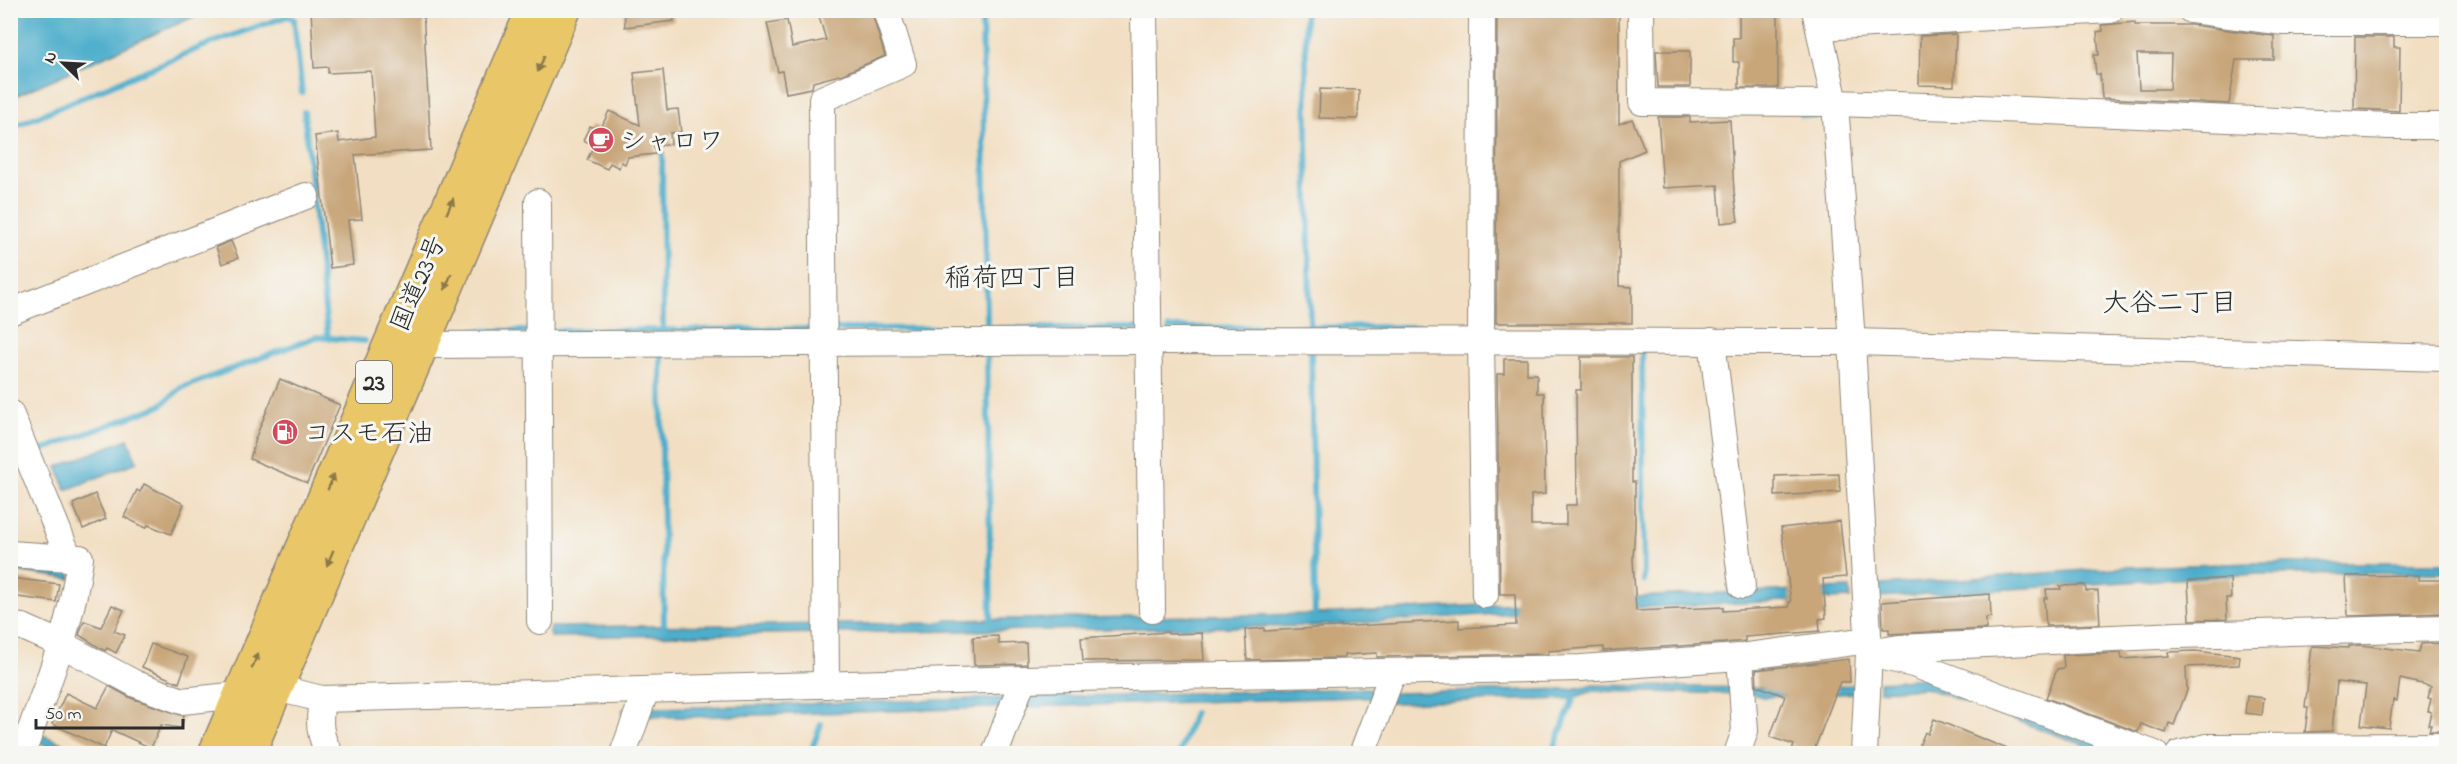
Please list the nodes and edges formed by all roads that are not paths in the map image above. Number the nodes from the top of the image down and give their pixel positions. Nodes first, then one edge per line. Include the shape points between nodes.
1 (533, 10) edge
2 (564, 10) edge
3 (886, 10) edge
4 (1144, 10) edge
5 (1482, 10) edge
6 (1641, 10) edge
7 (2110, 10) edge
8 (2191, 10) edge
9 (1818, 19) edge
10 (2446, 22) edge
11 (1836, 103) junction
12 (2446, 126) edge
13 (306, 196) dead end
14 (538, 202) dead end
15 (10, 312) edge
16 (1481, 340) junction
17 (1148, 341) junction
18 (1712, 341) junction
19 (1852, 342) junction
20 (823, 344) junction
21 (421, 345) junction
22 (539, 345) junction
23 (2446, 358) edge
24 (10, 413) edge
25 (10, 554) edge
26 (69, 558) junction
27 (1742, 586) dead end
28 (1485, 595) dead end
29 (1152, 610) dead end
30 (540, 621) dead end
31 (10, 626) edge
32 (2446, 628) edge
33 (61, 644) junction
34 (1869, 646) junction
35 (1740, 657) junction
36 (826, 685) junction
37 (1020, 686) junction
38 (276, 688) junction
39 (1387, 688) junction
40 (240, 695) junction
41 (322, 699) junction
42 (641, 705) junction
43 (25, 732) edge
44 (2446, 746) edge
45 (215, 753) edge
46 (248, 753) edge
47 (330, 753) edge
48 (623, 753) edge
49 (995, 753) edge
50 (1362, 753) edge
51 (1737, 753) edge
52 (1864, 753) edge
53 (2155, 753) edge
54 (2179, 753) edge

40 -> 1 highway, 国道23号 / 23
2 -> 21 highway, 国道23号 / 23
3 - 20 street via 903,64 822,99
4 - 17 street
5 - 16 street
6 - 11 street via 1642,102
7 - 9 street
8 - 10 street via 2284,22
9 - 11 street
11 - 12 street
11 - 19 street
13 - 15 street
14 - 22 street
16 - 17 street
16 - 18 street
16 - 28 street
17 - 20 street
17 - 29 street
18 - 19 street
18 - 27 street
19 - 23 street
19 - 34 street
20 - 22 street
20 - 36 street
21 - 22 street
21 -> 38 highway, 国道23号 / 23
22 - 30 street
24 - 26 street
25 - 26 street
26 - 33 street via 80,558 78,585
31 - 33 street via 23,627
32 - 34 street
33 - 40 street via 136,684 182,701
33 - 43 street
34 - 35 street
34 - 52 street
34 - 53 street
35 - 39 street
35 - 51 street via 1745,731
36 - 37 street
36 - 42 street
37 - 39 street
37 - 49 street
38 - 40 street
38 - 41 street
38 - 46 highway, 国道23号 / 23
39 - 50 street
40 - 45 highway, 国道23号 / 23
41 - 42 street
41 - 47 street via 318,725
42 - 48 street
44 - 54 street via 2206,747

